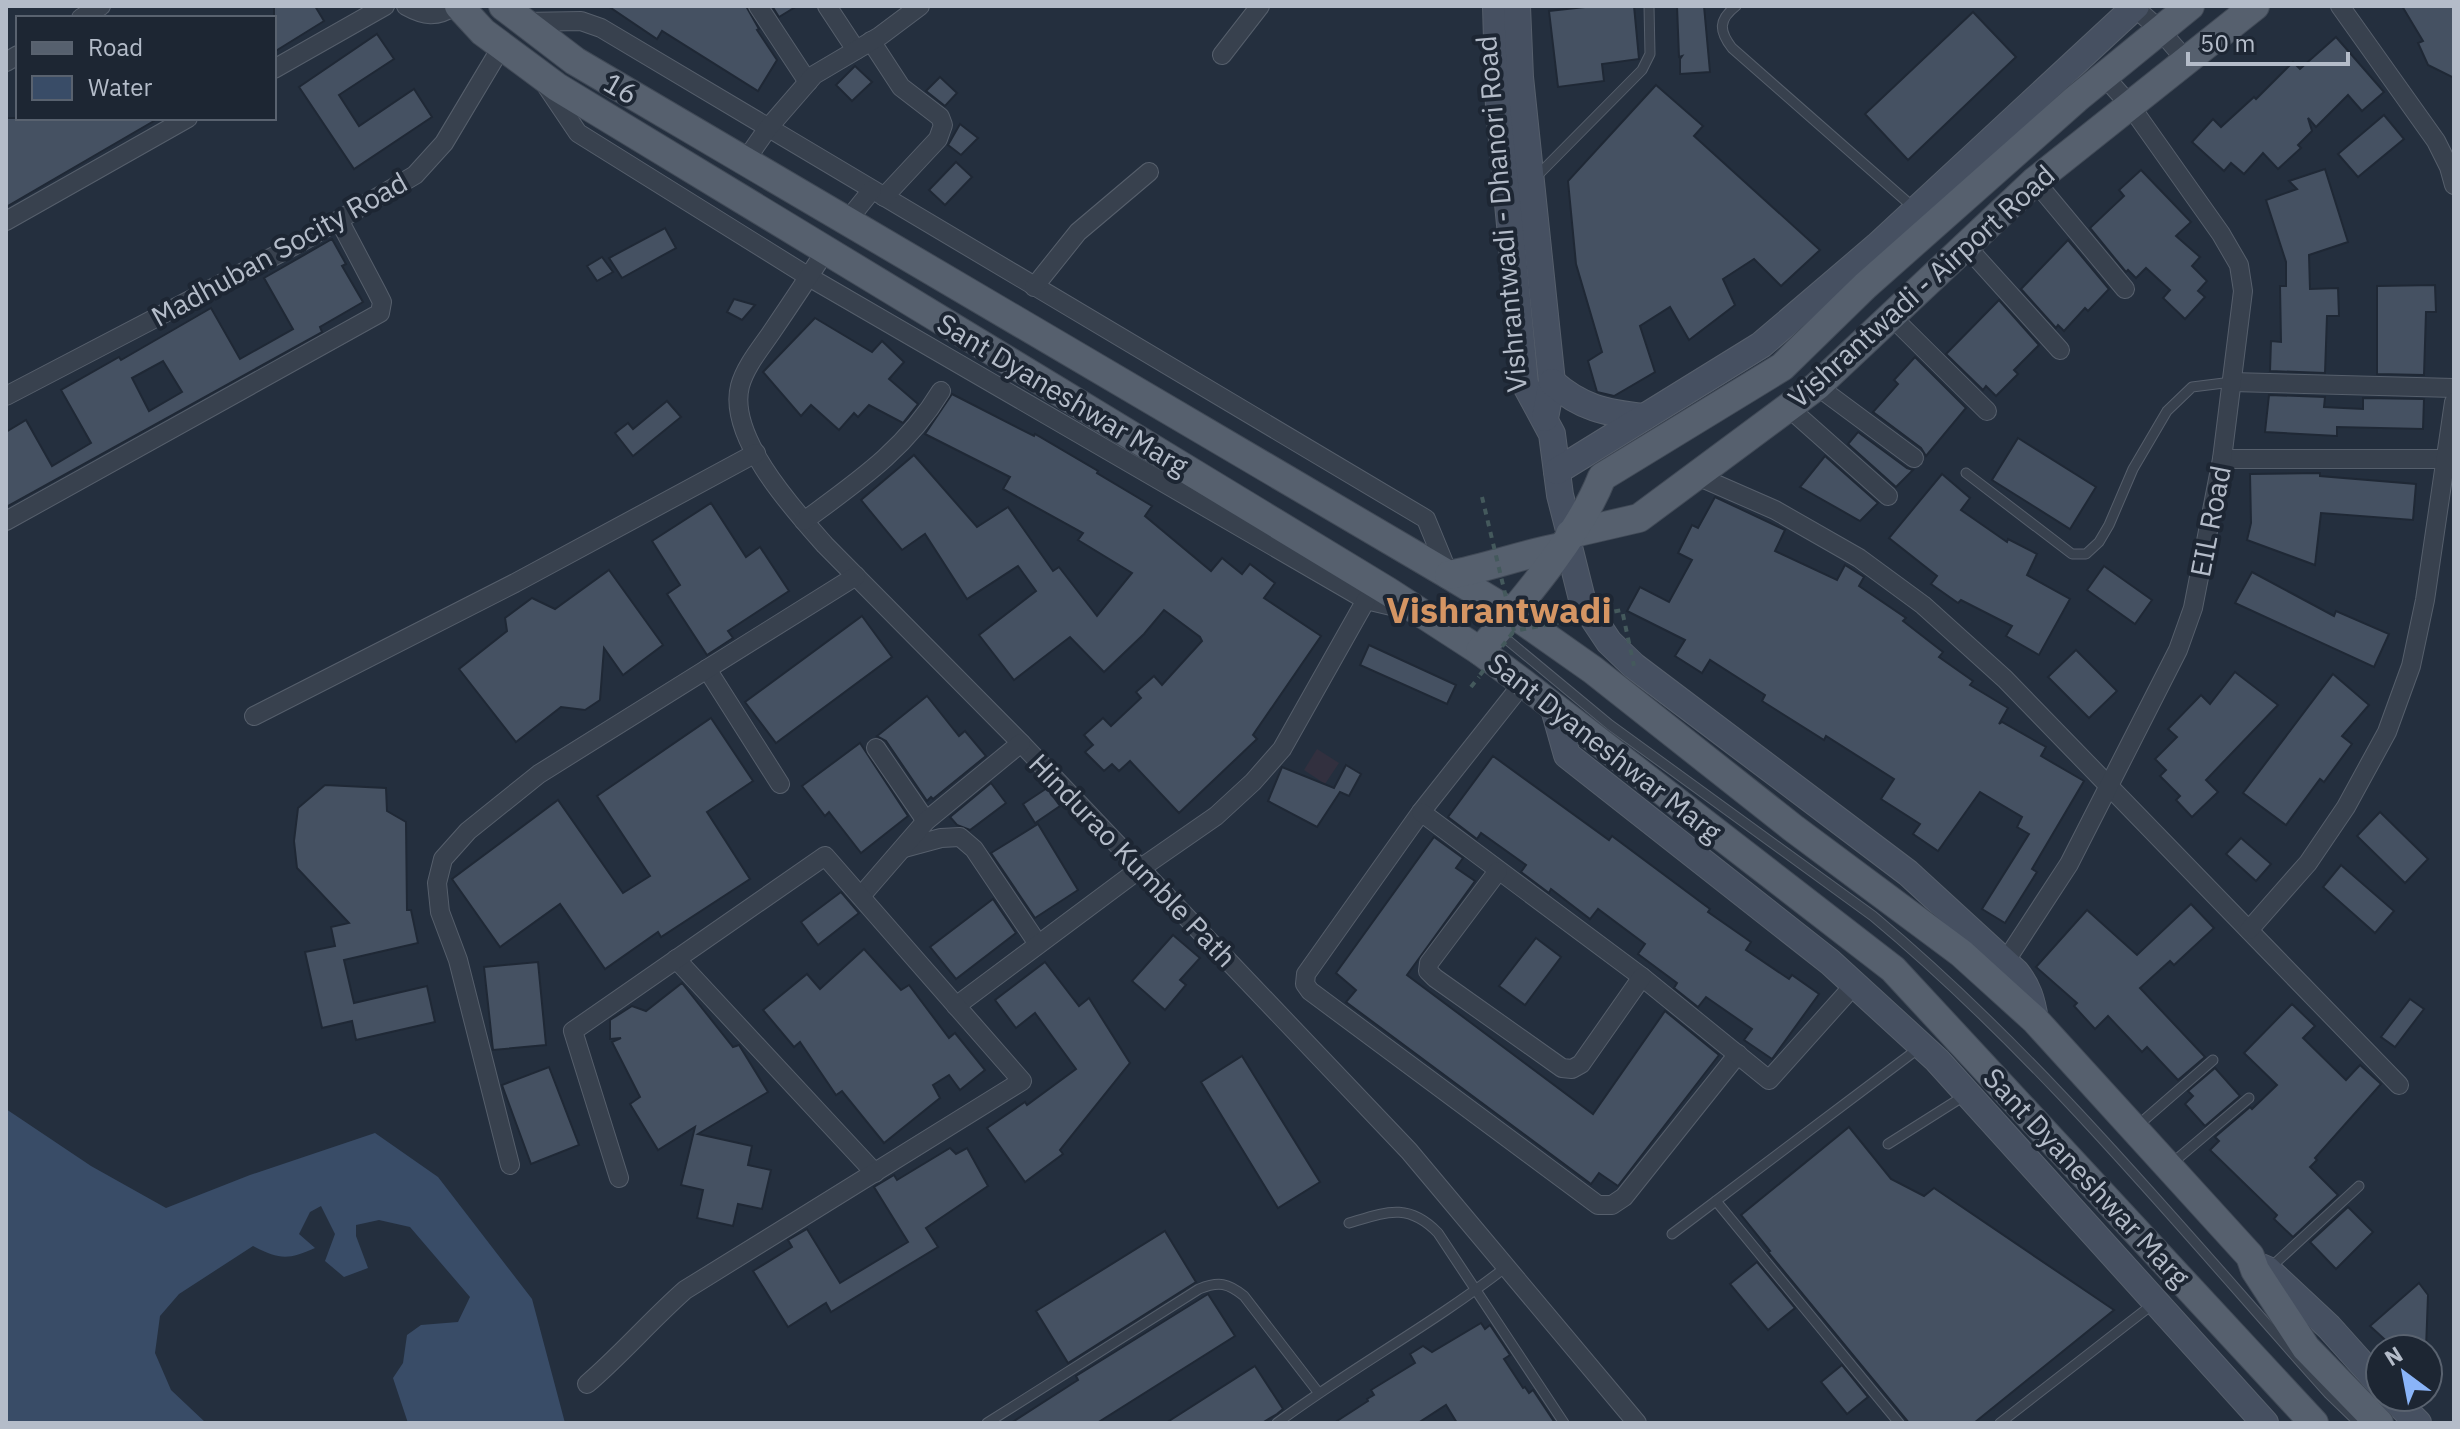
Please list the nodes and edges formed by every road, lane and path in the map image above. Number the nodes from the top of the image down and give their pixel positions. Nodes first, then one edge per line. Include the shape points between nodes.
1 (385, 6) edge
2 (406, 6) edge
3 (456, 6) edge
4 (758, 6) edge
5 (827, 6) edge
6 (1260, 6) edge
7 (1496, 6) edge
8 (1517, 6) edge
9 (1649, 6) edge
10 (1736, 6) edge
11 (2190, 6) edge
12 (2255, 6) edge
13 (2340, 6) edge
14 (2135, 7) edge
15 (909, 9) edge
16 (586, 13) edge
17 (513, 14) edge
18 (2159, 29) junction
19 (502, 46) junction
20 (863, 46) junction
21 (1222, 55) dead end
22 (2185, 59) junction
23 (276, 68) edge
24 (538, 73) junction
25 (2104, 76) junction
26 (808, 82) junction
27 (2129, 104) junction
28 (184, 120) edge
29 (768, 128) junction
30 (745, 161) junction
31 (1149, 172) dead end
32 (2035, 181) junction
33 (1531, 182) junction
34 (2454, 185) edge
35 (878, 194) junction
36 (1925, 217) junction
37 (339, 220) junction
38 (6, 221) edge
39 (847, 221) junction
40 (1966, 246) junction
41 (826, 250) junction
42 (809, 277) junction
43 (1034, 287) junction
44 (2125, 289) dead end
45 (1891, 316) junction
46 (2060, 350) dead end
47 (1552, 382) junction
48 (2232, 382) junction
49 (1817, 386) junction
50 (2454, 388) edge
51 (941, 391) dead end
52 (6, 396) edge
53 (2454, 402) edge
54 (1788, 407) junction
55 (1987, 411) dead end
56 (1644, 417) junction
57 (1545, 418) junction
58 (756, 453) junction
59 (2450, 455) edge
60 (1914, 458) dead end
61 (2222, 459) junction
62 (1557, 471) junction
63 (1966, 473) dead end
64 (1695, 475) junction
65 (1888, 496) dead end
66 (1482, 497) dead end
67 (6, 521) edge
68 (804, 521) junction
69 (1566, 540) junction
70 (1449, 575) junction
71 (856, 576) junction
72 (1366, 600) junction
73 (1423, 614) junction
74 (1496, 640) junction
75 (1634, 666) junction
76 (707, 669) junction
77 (1523, 683) junction
78 (1554, 709) junction
79 (254, 716) dead end
80 (1021, 743) junction
81 (876, 748) dead end
82 (780, 784) dead end
83 (2109, 785) junction
84 (1421, 812) junction
85 (926, 821) junction
86 (904, 848) junction
87 (1141, 868) junction
88 (1498, 871) junction
89 (861, 896) junction
90 (2249, 930) junction
91 (1038, 944) junction
92 (676, 959) junction
93 (2005, 962) junction
94 (1642, 977) junction
95 (1855, 984) junction
96 (956, 1006) junction
97 (2035, 1020) junction
98 (1922, 1046) junction
99 (1738, 1054) junction
100 (2213, 1060) dead end
101 (2399, 1085) dead end
102 (1967, 1094) junction
103 (2249, 1098) dead end
104 (2134, 1130) junction
105 (1888, 1144) dead end
106 (510, 1165) dead end
107 (2168, 1168) junction
108 (875, 1173) junction
109 (619, 1178) dead end
110 (2359, 1186) dead end
111 (1716, 1201) junction
112 (1349, 1223) dead end
113 (1672, 1234) dead end
114 (1506, 1267) junction
115 (2262, 1270) junction
116 (1476, 1291) junction
117 (2156, 1302) junction
118 (2364, 1366) edge
119 (587, 1384) dead end
120 (1318, 1392) junction
121 (987, 1423) edge
122 (1277, 1423) edge
123 (1564, 1423) edge
124 (1637, 1423) edge
125 (1899, 1423) edge
126 (2000, 1423) edge
127 (2265, 1423) edge
128 (2314, 1423) edge
129 (2359, 1423) edge
130 (2379, 1423) edge

1 - 23 street
2 - 3 street via 430,16
3 - 19 main road, Sant Dyaneshwar Marg
4 - 26 street
5 - 20 street
6 - 21 street
7 - 57 street, Vishrantwadi - Dhanori Road via 1499,108 1525,384
8 - 33 street, Vishrantwadi - Dhanori Road
9 - 33 lane via 1650,54 1642,70
10 - 36 lane via 1721,25 1732,48
11 - 18 main road, Vishrantwadi - Airport Road
12 - 22 main road, Vishrantwadi - Airport Road
13 - 34 street via 2436,141
14 - 18 street
14 - 36 street
15 - 20 street
16 - 17 street
16 - 29 street via 601,28
17 - 30 main road, 16 via 575,61
18 - 22 street
18 - 25 main road, Vishrantwadi - Airport Road
19 - 24 main road, Sant Dyaneshwar Marg
19 - 37 street, Madhuban Socity Road via 444,143 415,175
20 - 26 street
20 - 35 street via 943,125 938,139
22 - 27 main road, Vishrantwadi - Airport Road
24 - 41 main road, Sant Dyaneshwar Marg
24 - 42 street via 578,133
25 - 27 street, EIL Road
25 - 36 main road, Vishrantwadi - Airport Road
26 - 29 street
27 - 32 main road, Vishrantwadi - Airport Road
27 - 48 street, EIL Road via 2239,265 2243,291
28 - 38 street
29 - 30 street
29 - 35 street
30 - 39 main road, Sant Dyaneshwar Marg
31 - 43 street via 1078,232
32 - 40 main road, Vishrantwadi - Airport Road
32 - 44 street
33 - 47 street, Vishrantwadi - Dhanori Road
35 - 39 street
35 - 43 street
36 - 56 street via 1761,345
36 - 69 main road, Vishrantwadi - Airport Road via 1865,286 1782,367 1602,477
37 - 52 street, Madhuban Socity Road
37 - 67 street via 382,302 380,313
39 - 70 main road, Sant Dyaneshwar Marg
40 - 45 main road, Vishrantwadi - Airport Road
40 - 46 street
41 - 42 street, Hindurao Kumble Path
41 - 73 main road, Sant Dyaneshwar Marg
42 - 58 street, Hindurao Kumble Path via 740,385 738,407
42 - 72 street
43 - 70 street via 1426,519
45 - 49 main road, Vishrantwadi - Airport Road
45 - 55 street
47 - 56 street via 1570,399 1606,413
47 - 57 street, Vishrantwadi - Dhanori Road
48 - 50 street
48 - 61 street, EIL Road
48 - 63 lane via 2192,387 2167,411 2133,469 2109,525 2086,554 2072,554
49 - 54 main road, Vishrantwadi - Airport Road
49 - 60 street
51 - 68 street via 925,419 882,464
53 - 59 street
54 - 64 main road, Vishrantwadi - Airport Road
54 - 65 street
56 - 62 street
57 - 62 street, Vishrantwadi - Dhanori Road
58 - 68 street, Hindurao Kumble Path
58 - 79 street
59 - 61 street
59 - 90 street via 2411,666 2387,732 2308,863
61 - 83 street, EIL Road via 2193,608 2178,650
62 - 69 street, Vishrantwadi - Dhanori Road
64 - 69 main road, Vishrantwadi - Airport Road via 1639,518
64 - 83 street via 1775,510 1859,558 1923,605
66 - 74 path, bridge
68 - 71 street, Hindurao Kumble Path
69 - 70 main road
69 - 74 main road, Vishrantwadi - Airport Road
69 - 75 street, Vishrantwadi - Dhanori Road via 1583,603 1609,642
70 - 74 main road, Sant Dyaneshwar Marg
71 - 76 street
71 - 80 street, Hindurao Kumble Path
72 - 73 street
72 - 87 street via 1282,749 1216,816
73 - 74 main road, Sant Dyaneshwar Marg
74 - 74 path, bridge
74 - 75 path, bridge via 1622,610
74 - 77 main road, Sant Dyaneshwar Marg
74 - 97 main road, Sant Dyaneshwar Marg via 1593,670 1961,953
74 - 129 lane via 1873,916 1932,967 2045,1077
75 - 93 street, Vishrantwadi - Dhanori Road via 1908,873
76 - 82 street
76 - 106 street via 539,774 468,831 443,859 437,883 440,912 458,960
77 - 78 main road, Sant Dyaneshwar Marg
77 - 84 street
78 - 95 street via 1567,755
78 - 128 main road, Sant Dyaneshwar Marg via 1893,969
80 - 85 street
80 - 87 street, Hindurao Kumble Path
81 - 85 street
83 - 90 street
83 - 93 street, EIL Road via 2069,864
84 - 88 street
84 - 99 street via 1306,974 1310,991 1598,1205 1612,1205 1624,1197
85 - 86 street
86 - 89 street
86 - 91 street via 960,837 974,849
87 - 91 street
87 - 114 street, Hindurao Kumble Path via 1409,1151
88 - 94 street
88 - 94 street via 1429,963 1435,978 1562,1068 1572,1069 1581,1064
89 - 92 street via 825,856
89 - 96 street
90 - 101 street
91 - 96 street
92 - 108 street
92 - 109 street via 573,1031
93 - 97 street, Vishrantwadi - Dhanori Road via 2027,985
94 - 99 street
95 - 98 street
95 - 99 street via 1769,1080
96 - 108 street via 1022,1081
97 - 104 main road, Sant Dyaneshwar Marg
98 - 102 street
98 - 111 lane
100 - 104 lane
102 - 105 lane
102 - 117 street
103 - 107 lane
104 - 107 main road, Sant Dyaneshwar Marg
107 - 115 main road, Sant Dyaneshwar Marg
108 - 119 street via 685,1290
110 - 115 lane
111 - 113 lane
111 - 125 lane
112 - 116 lane via 1404,1211 1425,1219
114 - 116 lane
114 - 124 street, Hindurao Kumble Path
115 - 118 street via 2329,1327
115 - 130 main road, Sant Dyaneshwar Marg via 2306,1348
116 - 120 lane
116 - 123 lane
117 - 126 lane
117 - 127 street
120 - 121 lane via 1244,1296 1231,1285 1216,1282
120 - 122 lane

